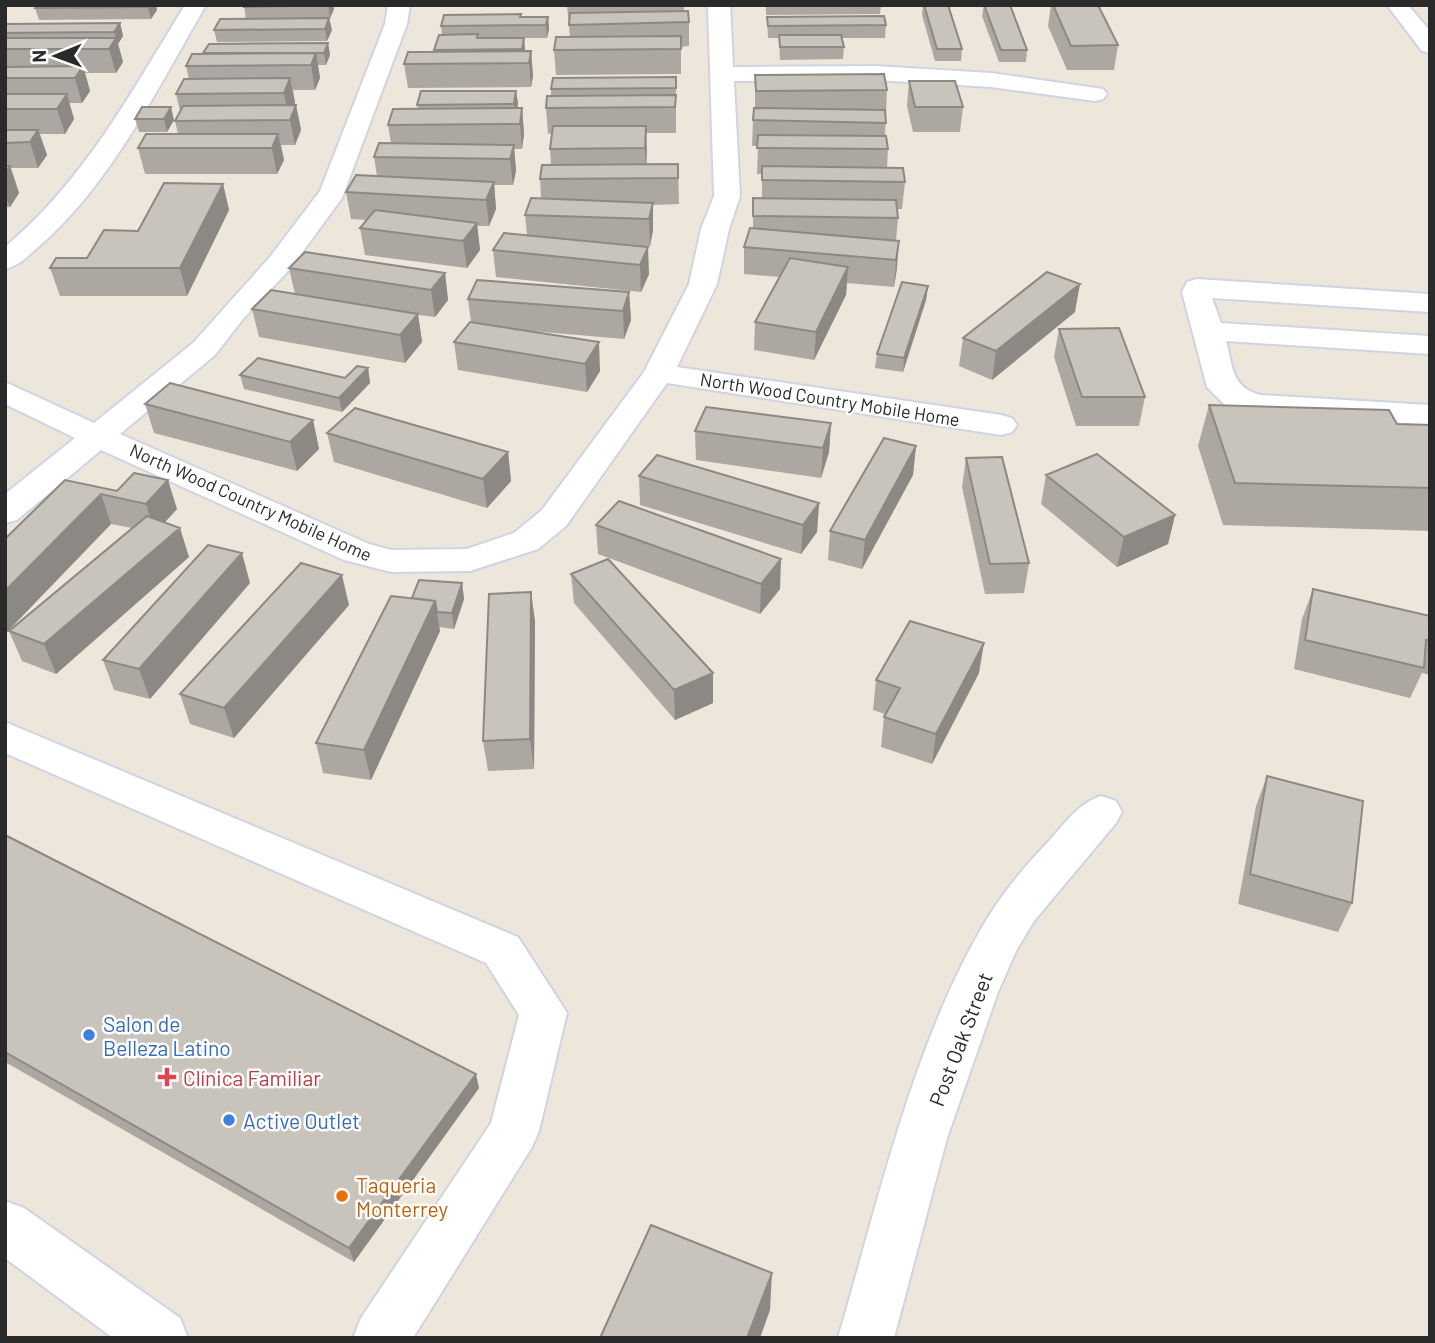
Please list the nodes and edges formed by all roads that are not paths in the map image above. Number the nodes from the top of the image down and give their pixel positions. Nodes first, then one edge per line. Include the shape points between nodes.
1 (196, 5) edge
2 (399, 5) edge
3 (719, 5) edge
4 (1397, 5) edge
5 (1430, 46) edge
6 (721, 74) junction
7 (1095, 94) dead end
8 (5, 261) edge
9 (1430, 303) edge
10 (1209, 331) junction
11 (1430, 345) edge
12 (659, 373) junction
13 (5, 391) edge
14 (1430, 415) edge
15 (1001, 425) dead end
16 (97, 435) junction
17 (5, 512) edge
18 (5, 736) edge
19 (1101, 812) dead end
20 (5, 1226) edge
21 (160, 1338) edge
22 (381, 1338) edge
23 (866, 1338) edge

1 - 8 street via 66,207
2 - 16 street via 333,192 280,263 204,349
3 - 6 street, North Wood Country Mobile Home
4 - 5 street
6 - 7 street via 875,73 991,80
6 - 12 street, North Wood Country Mobile Home via 727,197 703,284
9 - 10 street via 1198,288
10 - 11 street
10 - 14 street via 1223,387 1236,398 1259,404
12 - 15 street, North Wood Country Mobile Home
12 - 16 street, North Wood Country Mobile Home via 554,518 526,541 470,560 391,561 357,552
13 - 16 street, North Wood Country Mobile Home
16 - 17 street
18 - 22 street via 502,950 543,1013 514,1130
19 - 23 street, Post Oak Street via 1024,899 996,944 945,1066
20 - 21 street

